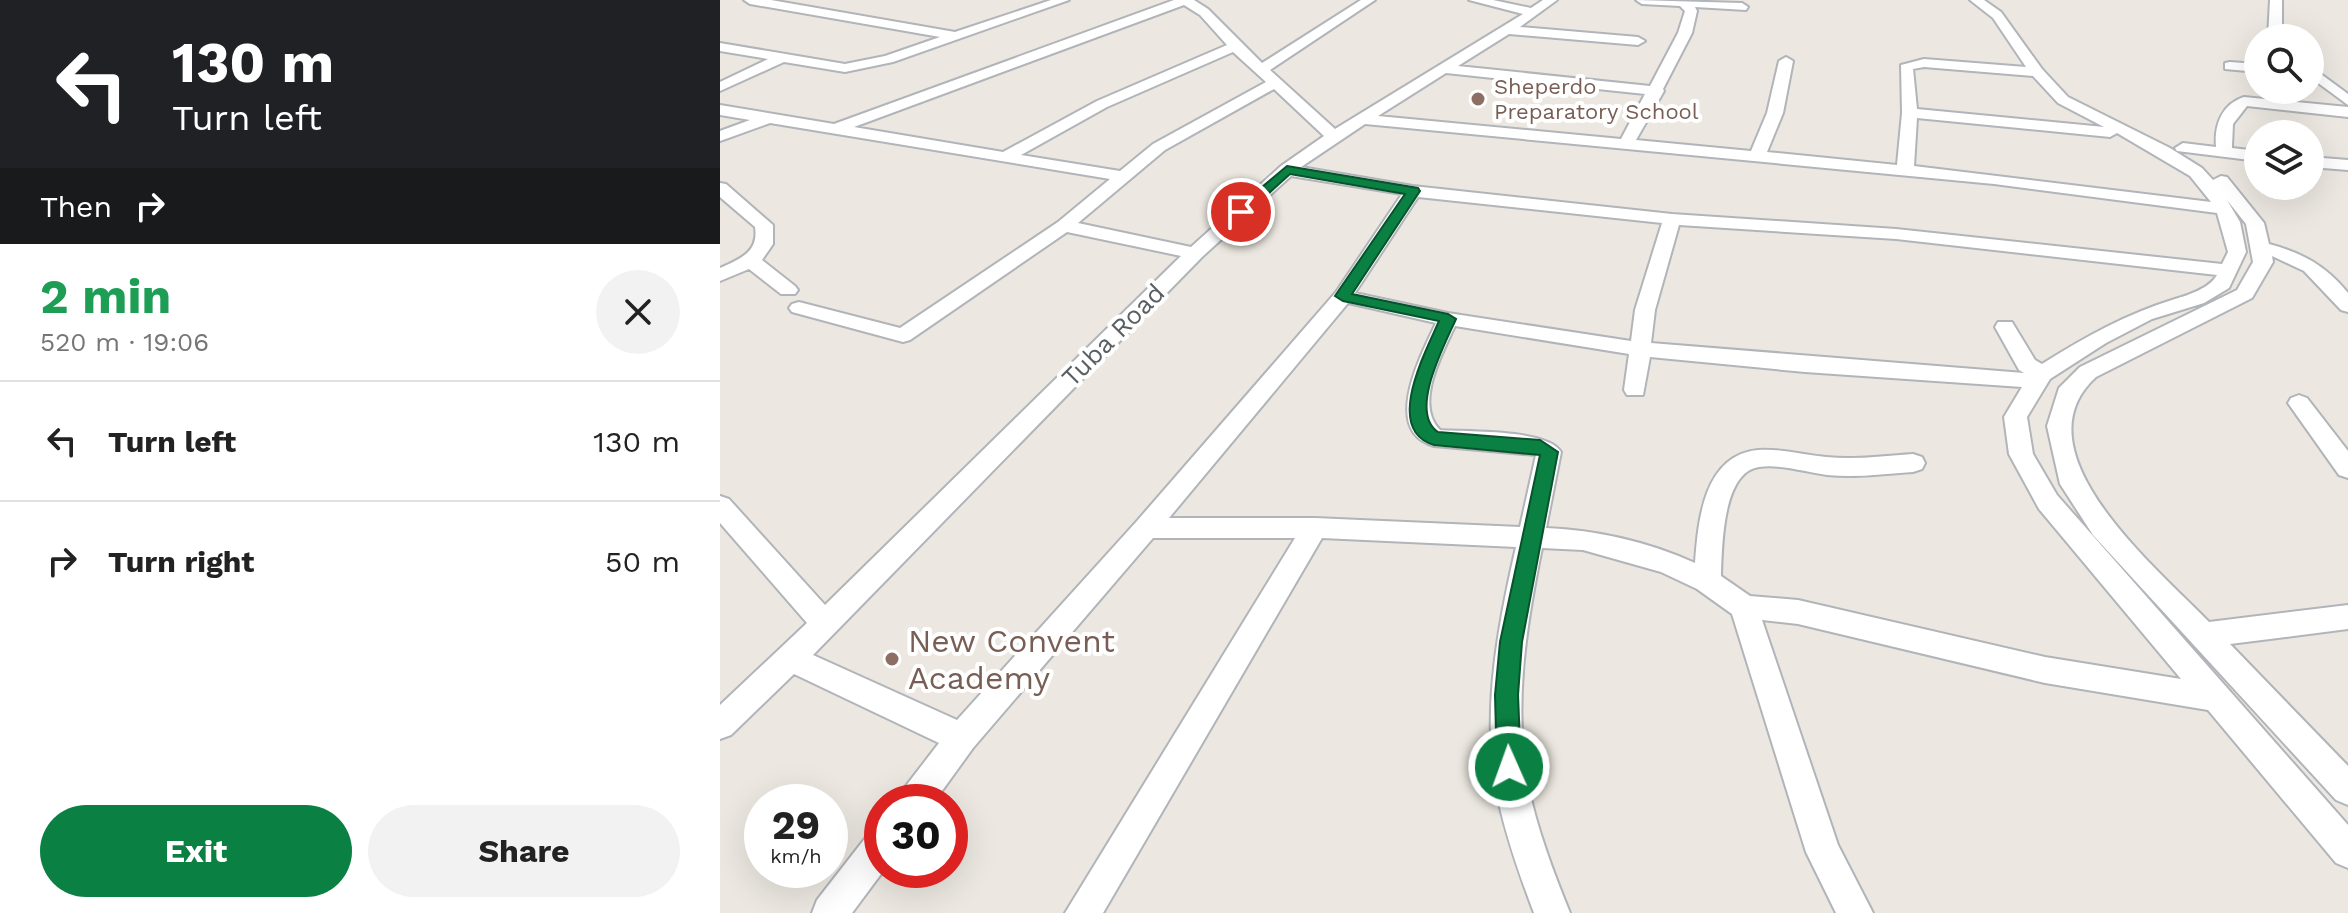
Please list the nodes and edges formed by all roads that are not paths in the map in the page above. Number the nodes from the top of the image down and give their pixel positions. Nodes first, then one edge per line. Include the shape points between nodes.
1 (750, 0) edge
2 (1063, 0) edge
3 (1185, 0) edge
4 (1369, 0) edge
5 (1475, 0) edge
6 (1642, 0) edge
7 (1976, 0) edge
8 (1990, 0) edge
9 (2276, 0) edge
10 (1684, 3) junction
11 (1542, 6) edge
12 (1742, 7) dead end
13 (2275, 24) edge
14 (1507, 30) junction
15 (953, 35) junction
16 (1638, 41) dead end
17 (1235, 46) junction
18 (720, 47) edge
19 (783, 57) junction
20 (1786, 61) dead end
21 (2230, 66) dead end
22 (2244, 67) edge
23 (1262, 69) junction
24 (1446, 69) junction
25 (2037, 72) junction
26 (1277, 82) junction
27 (2324, 82) edge
28 (720, 87) edge
29 (1657, 91) junction
30 (2348, 101) edge
31 (720, 110) edge
32 (2348, 112) edge
33 (1910, 113) junction
34 (767, 118) junction
35 (1364, 119) junction
36 (835, 129) junction
37 (2129, 134) junction
38 (720, 136) edge
39 (1334, 136) junction
40 (1626, 144) junction
41 (2183, 148) junction
42 (2225, 153) junction
43 (2244, 155) edge
44 (1007, 156) junction
45 (1757, 156) junction
46 (2324, 164) edge
47 (2347, 166) edge
48 (1287, 170) junction
49 (1905, 171) junction
50 (1126, 177) junction
51 (720, 188) edge
52 (1413, 191) junction
53 (2224, 209) junction
54 (1672, 219) junction
55 (1064, 226) junction
56 (2261, 248) junction
57 (1195, 253) junction
58 (751, 261) junction
59 (2228, 270) junction
60 (720, 275) edge
61 (788, 290) dead end
62 (1343, 296) junction
63 (2348, 306) edge
64 (799, 308) dead end
65 (1448, 319) junction
66 (2005, 327) dead end
67 (1638, 349) junction
68 (2039, 377) junction
69 (1635, 390) dead end
70 (2299, 403) dead end
71 (1913, 463) dead end
72 (2348, 469) edge
73 (720, 506) edge
74 (1146, 528) junction
75 (1315, 528) junction
76 (1533, 538) junction
77 (1707, 581) junction
78 (1744, 607) junction
79 (2348, 617) edge
80 (825, 624) junction
81 (2203, 635) junction
82 (791, 658) junction
83 (2217, 698) junction
84 (720, 725) edge
85 (962, 738) junction
86 (928, 784) edge
87 (2348, 789) edge
88 (2348, 851) edge
89 (864, 868) edge
90 (830, 913) edge
91 (1083, 913) edge
92 (1552, 913) edge
93 (1855, 913) edge

1 - 15 street
2 - 15 street
3 - 17 street via 1209,9
3 - 36 street
4 - 23 street
5 - 11 street
6 - 10 street
7 - 25 street via 1997,15
8 - 41 street via 2029,35 2052,70 2074,90 2106,112
9 - 13 street
10 - 12 street
10 - 29 street via 1691,11 1685,33
11 - 14 street, Tuba Road
14 - 16 street
14 - 24 street, Tuba Road
15 - 19 street via 845,68
17 - 23 street
17 - 44 street via 1102,104
18 - 19 street
19 - 28 street
20 - 45 street via 1775,113
21 - 22 street
23 - 26 street
24 - 29 street
24 - 35 street, Tuba Road
25 - 33 street via 1912,64 1906,68
25 - 37 street via 2063,100
26 - 39 street
26 - 50 street via 1159,147
27 - 30 street
29 - 40 street
31 - 34 street
32 - 42 street via 2244,101 2235,106 2221,136
33 - 37 street
33 - 49 street
34 - 36 street
34 - 38 street
35 - 39 street, Tuba Road
35 - 40 street
36 - 44 street
37 - 53 street via 2196,172
39 - 48 street, Tuba Road
40 - 45 street
41 - 42 street
41 - 56 street via 2222,181 2245,210 2255,223
42 - 43 street
44 - 50 street
45 - 49 street
46 - 47 street
48 - 52 street
48 - 57 street, Tuba Road
49 - 53 street
50 - 55 street
51 - 58 street via 764,225 765,249
52 - 54 street
52 - 62 street
53 - 59 street via 2237,252
54 - 59 street via 1896,234
54 - 67 street
55 - 57 street
55 - 64 street via 903,335
56 - 63 street via 2304,260
56 - 81 street via 2263,262 2245,294 2088,372 2070,388 2059,426 2072,484 2102,528
57 - 80 street, Tuba Road
58 - 60 street
58 - 61 street
59 - 68 street via 2222,284 2197,299 2122,326
62 - 65 street
62 - 74 street
65 - 67 street
65 - 76 street via 1418,388 1420,423 1434,438 1549,452
66 - 68 street
67 - 68 street via 1805,365
67 - 69 street
68 - 83 street via 2015,417 2021,454 2048,502
70 - 72 street
71 - 77 street via 1850,468 1747,461 1732,471 1720,490 1710,528
73 - 80 street
74 - 75 street
74 - 85 street
75 - 76 street
75 - 91 street
76 - 77 street via 1583,540 1668,563
76 - 92 street via 1511,642 1506,695 1509,767 1532,861
77 - 78 street
78 - 83 street via 1798,612 2045,670
78 - 93 street via 1823,852
79 - 81 street
80 - 82 street, Tuba Road
81 - 87 street
82 - 84 street, Tuba Road
82 - 85 street
83 - 88 street
85 - 86 street
89 - 90 street

